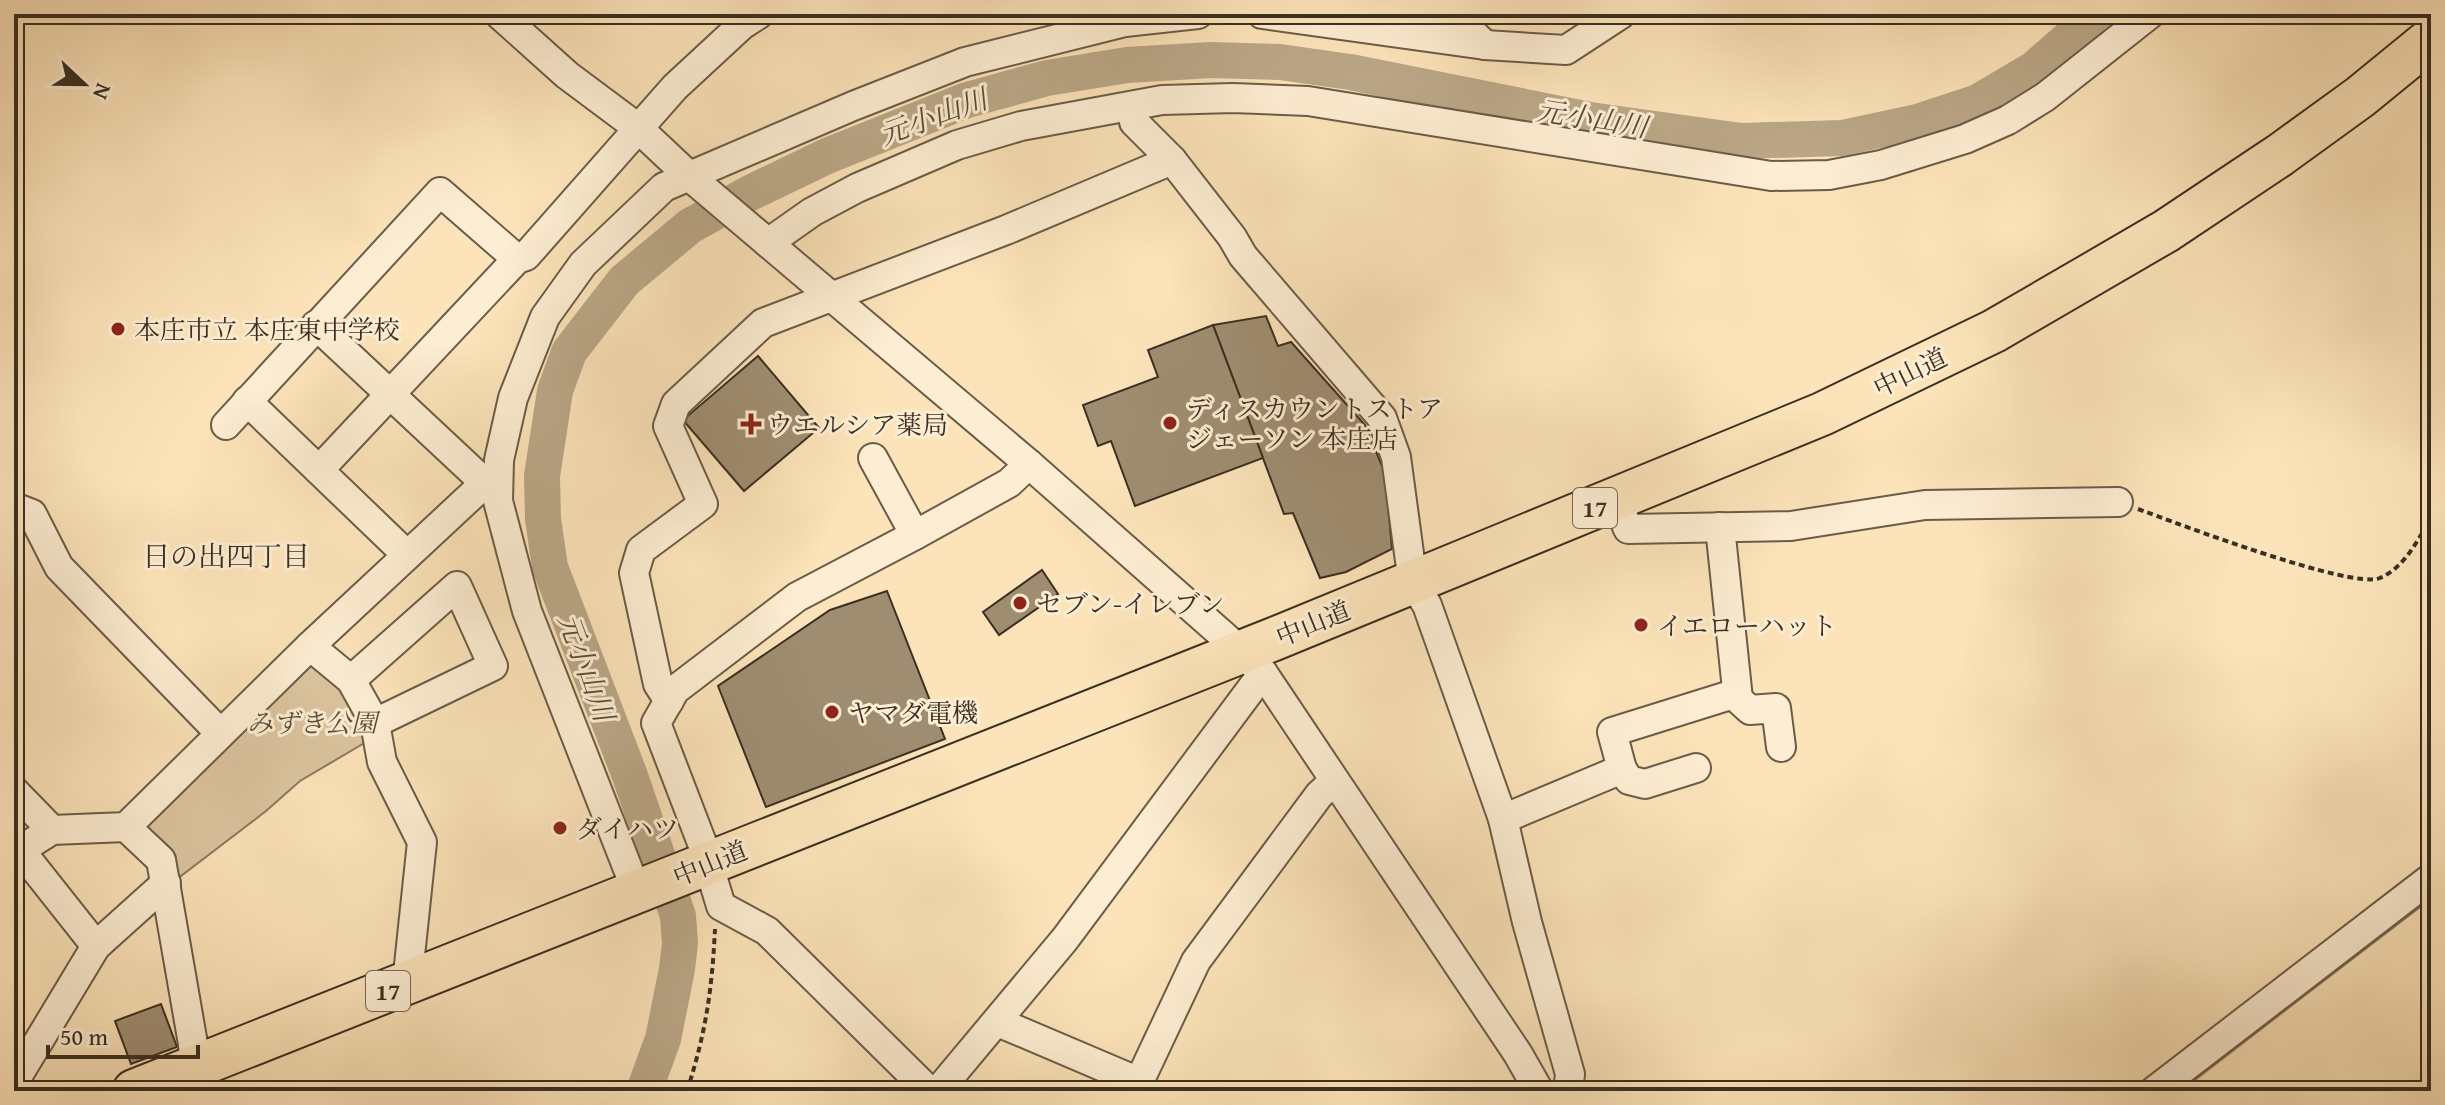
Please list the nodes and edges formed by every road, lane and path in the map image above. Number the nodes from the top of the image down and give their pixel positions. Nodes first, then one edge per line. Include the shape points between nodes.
1 (499, 14) edge
2 (759, 14) edge
3 (1198, 14) edge
4 (1262, 14) edge
5 (1452, 14) edge
6 (1621, 14) edge
7 (2038, 14) edge
8 (2150, 14) edge
9 (1131, 18) edge
10 (2032, 19) dead end
11 (1074, 24) edge
12 (2431, 39) edge
13 (1485, 45) junction
14 (1132, 106) junction
15 (638, 128) junction
16 (1172, 160) junction
17 (693, 180) junction
18 (763, 238) junction
19 (517, 259) junction
20 (833, 296) junction
21 (316, 325) junction
22 (390, 394) junction
23 (247, 401) junction
24 (226, 425) dead end
25 (873, 458) dead end
26 (1029, 464) junction
27 (319, 470) junction
28 (1616, 499) junction
29 (2118, 502) joint
30 (14, 507) edge
31 (2431, 518) edge
32 (1720, 527) junction
33 (915, 535) junction
34 (407, 555) junction
35 (1413, 583) junction
36 (310, 646) junction
37 (1252, 663) junction
38 (351, 680) junction
39 (1737, 693) junction
40 (669, 701) junction
41 (375, 723) junction
42 (220, 733) junction
43 (1781, 747) dead end
44 (1696, 768) dead end
45 (1622, 769) junction
46 (1334, 781) junction
47 (14, 791) edge
48 (1503, 819) junction
49 (126, 827) junction
50 (52, 830) junction
51 (17, 852) edge
52 (705, 865) junction
53 (2431, 878) edge
54 (166, 883) junction
55 (640, 891) junction
56 (721, 906) junction
57 (96, 946) junction
58 (407, 984) junction
59 (998, 1022) junction
60 (194, 1067) junction
61 (14, 1082) edge
62 (1142, 1086) edge
63 (134, 1091) edge
64 (687, 1091) edge
65 (929, 1091) edge
66 (938, 1091) edge
67 (1539, 1091) edge
68 (1568, 1091) edge
69 (2154, 1091) edge

1 - 15 street via 567,75
2 - 15 street via 675,87
3 - 9 street
4 - 13 street
5 - 13 street
6 - 13 street via 1566,50
7 - 10 path
8 - 14 street via 2008,120 1881,165 1829,175 1771,176 1308,101 1233,98
9 - 11 street
11 - 17 street via 853,106
12 - 28 highway, 中山道 / 17 via 2280,155 2166,231 1994,331 1822,414
14 - 16 street via 1134,122
14 - 18 street via 1021,126 957,145 857,188
15 - 17 street
15 - 19 street via 526,256
16 - 20 street
16 - 35 street via 1243,256 1382,418 1396,457
17 - 18 street
17 - 55 street via 664,187 583,264 545,317 513,398 499,460 498,501 527,611
18 - 20 street
19 - 21 street via 440,192
19 - 22 street
20 - 26 street
20 - 40 street via 763,323 676,404 668,426 703,504 641,550 634,573 658,684
21 - 22 street
21 - 23 street
22 - 27 street
22 - 34 street via 485,483
23 - 24 street
23 - 27 street
25 - 33 street
26 - 33 street via 1009,483
26 - 37 street
27 - 34 street
28 - 32 street via 1628,529
28 - 35 highway, 中山道 / 17
29 - 31 path via 2287,561 2376,580 2409,555
29 - 32 street via 1925,505 1791,526
30 - 42 street via 32,514 59,567
32 - 39 street
33 - 40 street via 797,597 675,690
34 - 36 street
35 - 37 highway, 中山道 / 17
35 - 48 street via 1427,605
36 - 38 street
36 - 42 street
37 - 46 street
37 - 52 highway, 中山道 / 17
37 - 59 street via 1065,939
38 - 41 street
38 - 41 street via 457,586 493,666
39 - 43 street via 1750,710 1776,708
39 - 45 street via 1612,732
40 - 52 street via 656,723
41 - 58 street via 382,762 422,842
42 - 49 street
44 - 45 street via 1645,784 1629,780
45 - 48 street
46 - 62 street via 1196,961
46 - 67 street
47 - 50 street
48 - 68 street via 1570,1074
49 - 50 street
49 - 54 street via 161,860
50 - 51 street
51 - 57 street
52 - 55 highway, 中山道 / 17
52 - 56 street
53 - 69 street
54 - 57 street
54 - 60 street
55 - 58 highway, 中山道 / 17
56 - 64 path via 706,1027
56 - 65 street via 767,931
57 - 61 street
58 - 60 highway, 中山道 / 17
59 - 62 street
59 - 66 street
60 - 63 highway, 中山道 / 17

